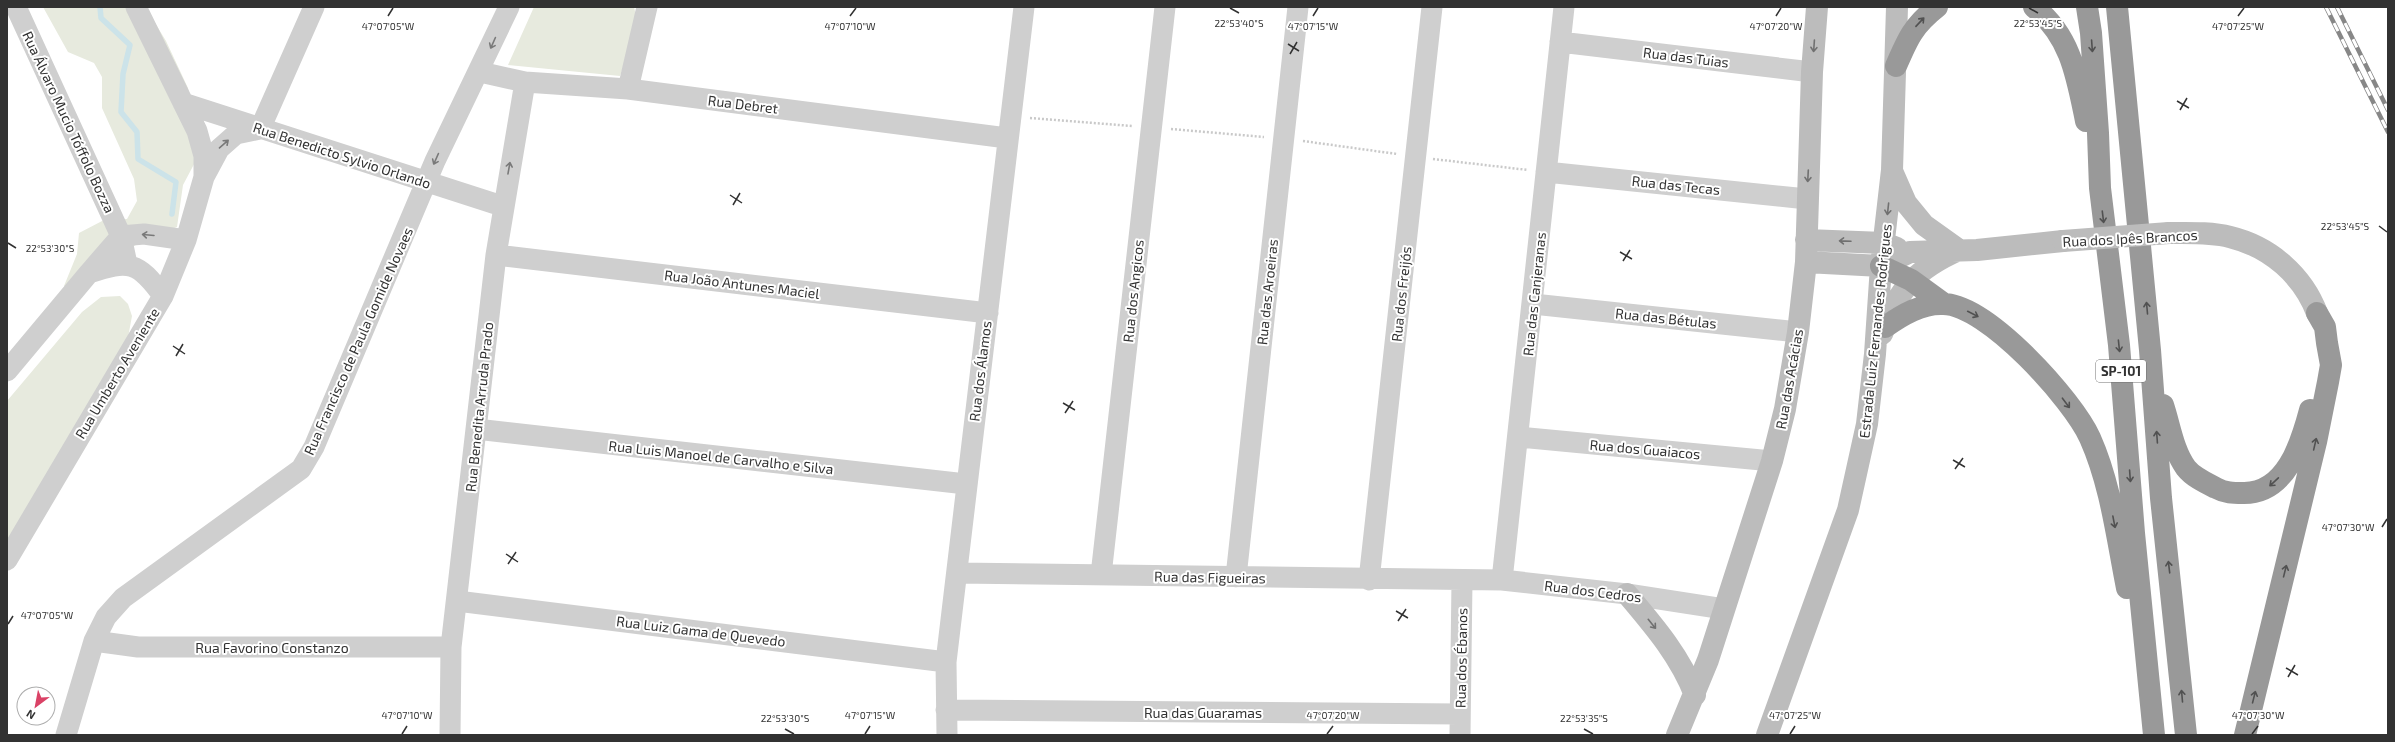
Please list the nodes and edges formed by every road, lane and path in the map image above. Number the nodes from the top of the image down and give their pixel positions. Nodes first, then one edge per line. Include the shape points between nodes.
1 (16, 7) edge
2 (136, 7) edge
3 (314, 7) edge
4 (509, 7) edge
5 (647, 7) edge
6 (1024, 7) edge
7 (1165, 7) edge
8 (1298, 7) edge
9 (1432, 7) edge
10 (1564, 7) edge
11 (1817, 7) edge
12 (1897, 7) edge
13 (1937, 7) edge
14 (2034, 7) edge
15 (2087, 7) edge
16 (2117, 7) edge
17 (1560, 42) junction
18 (1896, 66) junction
19 (480, 72) junction
20 (1812, 72) junction
21 (525, 82) junction
22 (628, 90) junction
23 (183, 103) junction
24 (260, 129) junction
25 (1007, 138) junction
26 (1892, 170) junction
27 (1546, 172) junction
28 (204, 177) junction
29 (428, 183) junction
30 (2100, 188) junction
31 (1807, 199) junction
32 (502, 206) junction
33 (121, 236) junction
34 (186, 240) junction
35 (1806, 240) junction
36 (1884, 243) junction
37 (1959, 250) junction
38 (1910, 252) junction
39 (496, 255) junction
40 (1806, 262) junction
41 (127, 264) junction
42 (1881, 266) junction
43 (89, 273) junction
44 (1911, 280) junction
45 (163, 296) junction
46 (1534, 304) junction
47 (1944, 304) junction
48 (988, 312) junction
49 (2317, 313) junction
50 (1885, 327) junction
51 (1798, 332) junction
52 (2150, 350) junction
53 (1875, 354) junction
54 (7, 371) edge
55 (476, 429) junction
56 (1518, 437) junction
57 (1772, 461) junction
58 (966, 484) junction
59 (7, 560) edge
60 (958, 573) junction
61 (1101, 575) junction
62 (1236, 577) junction
63 (1369, 580) junction
64 (1502, 580) junction
65 (1462, 581) junction
66 (1627, 594) junction
67 (457, 600) junction
68 (1724, 609) junction
69 (94, 641) junction
70 (451, 648) junction
71 (946, 662) junction
72 (1695, 695) junction
73 (946, 710) junction
74 (1460, 714) junction
75 (2153, 729) edge
76 (945, 734) edge
77 (66, 735) edge
78 (450, 735) edge
79 (1460, 735) edge
80 (1677, 735) edge
81 (1767, 735) edge
82 (2186, 735) edge
83 (2245, 735) edge

1 - 33 street, Rua Álvaro Mucio Tóffolo Bozza
2 - 23 street, Rua Umberto Aveniente
3 - 24 street
4 -> 19 street, Rua Francisco de Paula Gomide Novaes
5 - 22 street
6 - 25 street, Rua dos Álamos
7 - 61 street, Rua dos Angicos
8 - 62 street, Rua das Aroeiras
9 - 63 street, Rua dos Freijós
10 - 17 street, Rua das Canjeranas
11 -> 20 street, Rua das Acácias
12 - 18 street, Estrada Luiz Fernandes Rodrigues
18 -> 13 highway via 1909,34
14 - 30 highway via 2050,19 2061,36 2071,60
15 -> 30 highway, SP-101 via 2097,117
52 -> 16 highway, SP-101
17 - 20 street, Rua das Tuias
17 - 27 street, Rua das Canjeranas
18 - 26 street, Estrada Luiz Fernandes Rodrigues
19 - 21 street, Rua Debret
19 -> 29 street, Rua Francisco de Paula Gomide Novaes via 435,161
20 -> 31 street, Rua das Acácias
21 - 22 street, Rua Debret
32 -> 21 street, Rua Benedita Arruda Prado
22 - 25 street, Rua Debret
23 - 24 street, Rua Benedicto Sylvio Orlando
23 - 28 street, Rua Umberto Aveniente via 197,131 204,156
28 -> 24 street, Rua Umberto Aveniente via 219,149 236,134
24 - 29 street, Rua Benedicto Sylvio Orlando
25 - 48 street, Rua dos Álamos
26 -> 36 street, Estrada Luiz Fernandes Rodrigues
26 - 37 street via 1906,203 1924,225
27 - 31 street, Rua das Tecas
27 - 46 street, Rua das Canjeranas
28 - 34 street, Rua Umberto Aveniente
29 - 32 street, Rua Benedicto Sylvio Orlando
29 - 69 street, Rua Francisco de Paula Gomide Novaes via 314,447 300,469 123,598 106,617
30 -> 75 highway, SP-101 via 2119,345
31 - 35 street, Rua das Acácias
32 - 39 street, Rua Benedita Arruda Prado
34 -> 33 street via 144,234
33 - 41 street, Rua Álvaro Mucio Tóffolo Bozza
33 - 43 street
34 - 45 street, Rua Umberto Aveniente
36 -> 35 street, Rua dos Ipês Brancos
35 - 40 street, Rua das Acácias
36 - 38 street, Rua dos Ipês Brancos
36 - 42 street, Estrada Luiz Fernandes Rodrigues
37 - 38 street, Rua dos Ipês Brancos
37 - 44 street via 1934,261
37 - 49 street, Rua dos Ipês Brancos, bridge via 2169,233 2230,237 2251,244 2286,266 2310,295
38 - 42 street, Rua dos Ipês Brancos
39 - 48 street, Rua João Antunes Maciel
39 - 55 street, Rua Benedita Arruda Prado
40 - 42 street, Rua dos Ipês Brancos
40 - 51 street, Rua das Acácias
41 - 43 street via 114,265
41 - 45 street via 150,278
42 - 44 highway
42 - 53 street, Estrada Luiz Fernandes Rodrigues
43 - 54 street
44 - 47 highway
44 - 50 street via 1894,306
45 - 59 street, Rua Umberto Aveniente
46 - 51 street, Rua das Bétulas
46 - 56 street, Rua das Canjeranas
47 - 50 highway via 1926,306 1909,312
47 -> 75 highway via 1979,317 2013,344 2042,372 2089,436 2102,468 2109,497
48 - 58 street, Rua dos Álamos
49 -> 52 highway via 2315,389 2300,441 2290,465 2280,477 2269,487 2249,493 2225,492 2202,481 2187,469 2176,449
83 -> 49 highway via 2316,442 2328,382 2331,364 2328,343 2325,327
50 - 53 street
51 - 57 street, Rua das Acácias via 1785,409
82 -> 52 highway, SP-101 via 2161,498
53 - 81 street, Estrada Luiz Fernandes Rodrigues via 1867,424 1848,510
55 - 58 street, Rua Luis Manoel de Carvalho e Silva
55 - 67 street, Rua Benedita Arruda Prado
56 - 57 street, Rua dos Guaiacos
56 - 64 street, Rua das Canjeranas
57 - 68 street, Rua das Acácias
58 - 60 street, Rua dos Álamos
60 - 61 street, Rua das Figueiras
60 - 71 street, Rua dos Álamos
61 - 62 street, Rua das Figueiras
62 - 63 street, Rua das Figueiras
63 - 65 street, Rua das Figueiras
64 - 65 street, Rua dos Cedros
64 - 66 street, Rua dos Cedros
65 - 74 street, Rua dos Ébanos
66 - 68 street, Rua dos Cedros
66 -> 72 street via 1668,644 1686,672
67 - 70 street, Rua Benedita Arruda Prado
67 - 71 street, Rua Luiz Gama de Quevedo
68 - 72 street, Rua das Acácias
69 - 70 street, Rua Favorino Constanzo via 138,647
69 - 77 street, Rua Francisco de Paula Gomide Novaes
70 - 78 street, Rua Benedita Arruda Prado
71 - 73 street, Rua dos Álamos
72 - 80 street, Rua das Acácias
73 - 74 street, Rua das Guaramas
73 - 76 street, Rua dos Álamos
74 - 79 street, Rua dos Ébanos

